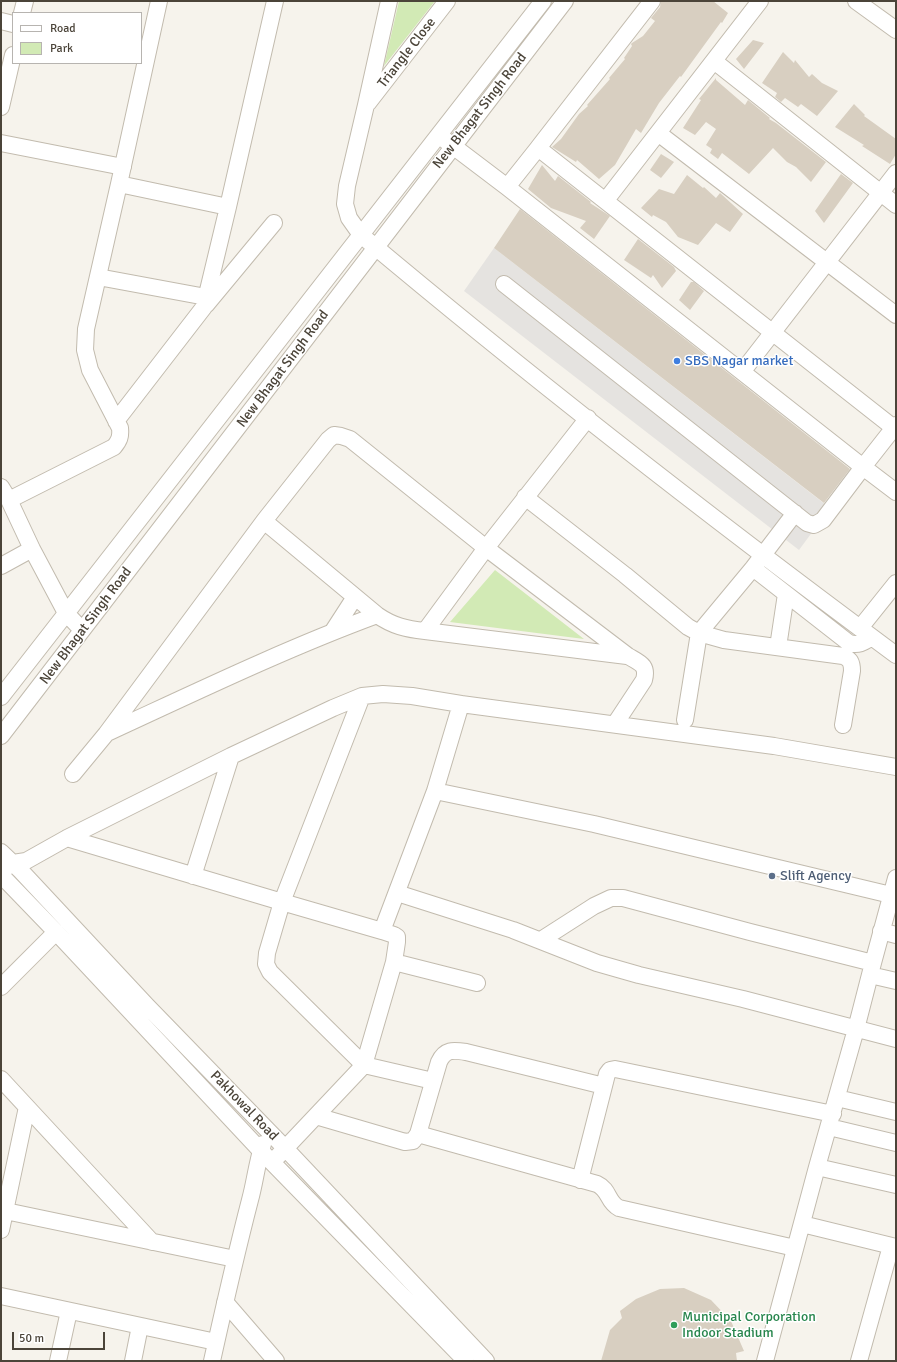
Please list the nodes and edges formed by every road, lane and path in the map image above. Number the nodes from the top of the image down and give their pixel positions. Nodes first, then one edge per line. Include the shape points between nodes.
1 (25, 1) edge
2 (159, 1) edge
3 (275, 1) edge
4 (389, 1) edge
5 (447, 1) edge
6 (543, 1) edge
7 (565, 1) edge
8 (652, 1) edge
9 (760, 1) edge
10 (856, 1) edge
11 (22, 12) edge
12 (1, 21) edge
13 (12, 24) edge
14 (896, 30) edge
15 (12, 59) edge
16 (714, 60) junction
17 (366, 105) junction
18 (1, 107) edge
19 (658, 133) junction
20 (439, 135) junction
21 (1, 143) edge
22 (454, 146) junction
23 (538, 148) junction
24 (123, 167) junction
25 (896, 173) edge
26 (119, 184) junction
27 (507, 187) junction
28 (880, 193) junction
29 (606, 200) junction
30 (896, 205) edge
31 (228, 207) junction
32 (274, 223) dead end
33 (361, 235) junction
34 (376, 248) junction
35 (826, 262) junction
36 (98, 277) junction
37 (504, 284) dead end
38 (205, 302) junction
39 (896, 315) edge
40 (773, 332) junction
41 (742, 372) junction
42 (588, 418) junction
43 (116, 421) junction
44 (895, 427) edge
45 (863, 468) junction
46 (896, 492) edge
47 (5, 494) edge
48 (525, 497) junction
49 (795, 513) junction
50 (264, 521) junction
51 (486, 548) junction
52 (32, 549) junction
53 (763, 555) junction
54 (1, 566) edge
55 (753, 568) junction
56 (896, 583) edge
57 (786, 594) junction
58 (355, 597) junction
59 (66, 613) junction
60 (377, 615) junction
61 (82, 630) junction
62 (333, 631) junction
63 (425, 631) junction
64 (866, 633) junction
65 (699, 634) junction
66 (778, 647) junction
67 (896, 655) edge
68 (628, 656) junction
69 (362, 696) junction
70 (1, 697) edge
71 (460, 704) junction
72 (685, 720) dead end
73 (615, 724) junction
74 (843, 725) dead end
75 (106, 734) junction
76 (1, 736) edge
77 (231, 756) junction
78 (896, 767) edge
79 (73, 774) dead end
80 (435, 791) junction
81 (68, 838) junction
82 (1, 852) edge
83 (10, 872) edge
84 (193, 876) junction
85 (896, 878) edge
86 (396, 893) junction
87 (891, 895) junction
88 (282, 902) junction
89 (382, 931) junction
90 (56, 932) junction
91 (889, 933) edge
92 (541, 940) junction
93 (394, 962) junction
94 (872, 969) junction
95 (896, 981) edge
96 (477, 983) dead end
97 (1, 987) edge
98 (856, 1029) junction
99 (896, 1039) edge
100 (364, 1065) junction
101 (1, 1080) edge
102 (433, 1081) junction
103 (604, 1086) junction
104 (837, 1098) junction
105 (27, 1107) junction
106 (896, 1112) edge
107 (316, 1116) junction
108 (831, 1121) junction
109 (268, 1131) junction
110 (418, 1134) junction
111 (896, 1143) edge
112 (285, 1148) junction
113 (261, 1151) junction
114 (272, 1163) junction
115 (817, 1167) junction
116 (580, 1180) junction
117 (896, 1185) edge
118 (3, 1210) edge
119 (802, 1224) junction
120 (1, 1230) edge
121 (152, 1242) junction
122 (893, 1246) edge
123 (795, 1248) junction
124 (235, 1259) junction
125 (1, 1296) edge
126 (225, 1302) junction
127 (69, 1311) junction
128 (140, 1326) junction
129 (216, 1342) junction
130 (58, 1361) edge
131 (133, 1361) edge
132 (212, 1361) edge
133 (276, 1361) edge
134 (466, 1361) edge
135 (486, 1361) edge
136 (765, 1361) edge
137 (859, 1361) edge

1 - 11 street
2 - 24 street
3 - 31 street
4 - 17 street, Triangle Close
5 - 17 street, Triangle Close
6 - 20 street, New Bhagat Singh Road
7 - 22 street, New Bhagat Singh Road
8 - 23 street
9 - 16 street
10 - 14 street
12 - 13 street
15 - 18 street
16 - 19 street
16 - 28 street
17 - 33 street, Triangle Close via 345,204 349,218
19 - 29 street
19 - 35 street
20 - 22 street
20 - 33 street, New Bhagat Singh Road
21 - 24 street
22 - 27 street
22 - 34 street, New Bhagat Singh Road
23 - 27 street
23 - 29 street
24 - 26 street
25 - 28 street
26 - 31 street
26 - 36 street
27 - 41 street
28 - 30 street
28 - 35 street
29 - 40 street
31 - 38 street
32 - 38 street
33 - 34 street, Triangle Close
33 - 59 street, New Bhagat Singh Road
34 - 42 street, Triangle Close
34 - 61 street, New Bhagat Singh Road
35 - 39 street
35 - 40 street
36 - 38 street
36 - 43 street via 86,329 85,350 90,370
37 - 49 street
38 - 43 street
40 - 41 street
40 - 44 street
41 - 45 street
42 - 48 street
42 - 53 street, Triangle Close
43 - 47 street via 121,435 114,447
44 - 45 street
45 - 46 street
45 - 49 street via 823,520 814,525
47 - 52 street
48 - 51 street
48 - 65 street
49 - 53 street
50 - 51 street via 334,435 350,439
50 - 58 street
50 - 75 street
51 - 63 street
51 - 68 street
52 - 54 street
52 - 59 street
53 - 55 street
53 - 64 street, Triangle Close
55 - 57 street
55 - 65 street
56 - 64 street
57 - 64 street via 849,643 862,644
57 - 66 street
58 - 60 street
58 - 62 street
59 - 61 street
59 - 70 street, New Bhagat Singh Road
60 - 62 street
60 - 63 street via 389,623
61 - 76 street, New Bhagat Singh Road
62 - 75 street
63 - 68 street
64 - 67 street, Triangle Close
65 - 66 street
65 - 72 street
66 - 74 street via 849,658 852,671
68 - 73 street via 644,666 646,672 644,680
69 - 71 street via 412,696
69 - 77 street
69 - 88 street
71 - 73 street
71 - 80 street
73 - 78 street via 774,746
75 - 79 street
77 - 81 street
77 - 84 street
80 - 86 street
80 - 87 street via 594,824
81 - 83 street
81 - 84 street
82 - 83 street, Pakhowal Road
83 - 90 street, Pakhowal Road
83 - 109 street, Pakhowal Road via 147,1006
84 - 88 street
85 - 87 street
86 - 89 street
86 - 92 street
87 - 91 street
88 - 89 street
88 - 100 street via 267,952 266,964 270,972
89 - 93 street via 397,937
90 - 97 street
90 - 113 street, Pakhowal Road
91 - 94 street
92 - 94 street via 594,906 610,898 623,898 750,932
92 - 98 street via 597,963 639,975
93 - 96 street
93 - 100 street
94 - 95 street
94 - 98 street
98 - 99 street
98 - 104 street
100 - 102 street
100 - 107 street
101 - 105 street
102 - 103 street via 442,1056 449,1051 456,1051
102 - 110 street
103 - 108 street via 607,1074 615,1069
103 - 116 street
104 - 106 street
104 - 108 street
105 - 118 street
105 - 121 street
107 - 110 street via 405,1142 413,1141
107 - 112 street
108 - 111 street
108 - 115 street
109 - 112 street, Pakhowal Road
109 - 113 street
110 - 116 street
112 - 114 street
112 - 135 street, Pakhowal Road
113 - 114 street, Pakhowal Road
113 - 124 street
114 - 134 street, Pakhowal Road
115 - 117 street
115 - 119 street
116 - 123 street via 603,1188 612,1203 619,1208
118 - 120 street
118 - 121 street
119 - 122 street
119 - 123 street
121 - 124 street
122 - 137 street
123 - 136 street
124 - 126 street
125 - 127 street
126 - 129 street
126 - 133 street
127 - 128 street
127 - 130 street
128 - 129 street
128 - 131 street
129 - 132 street

